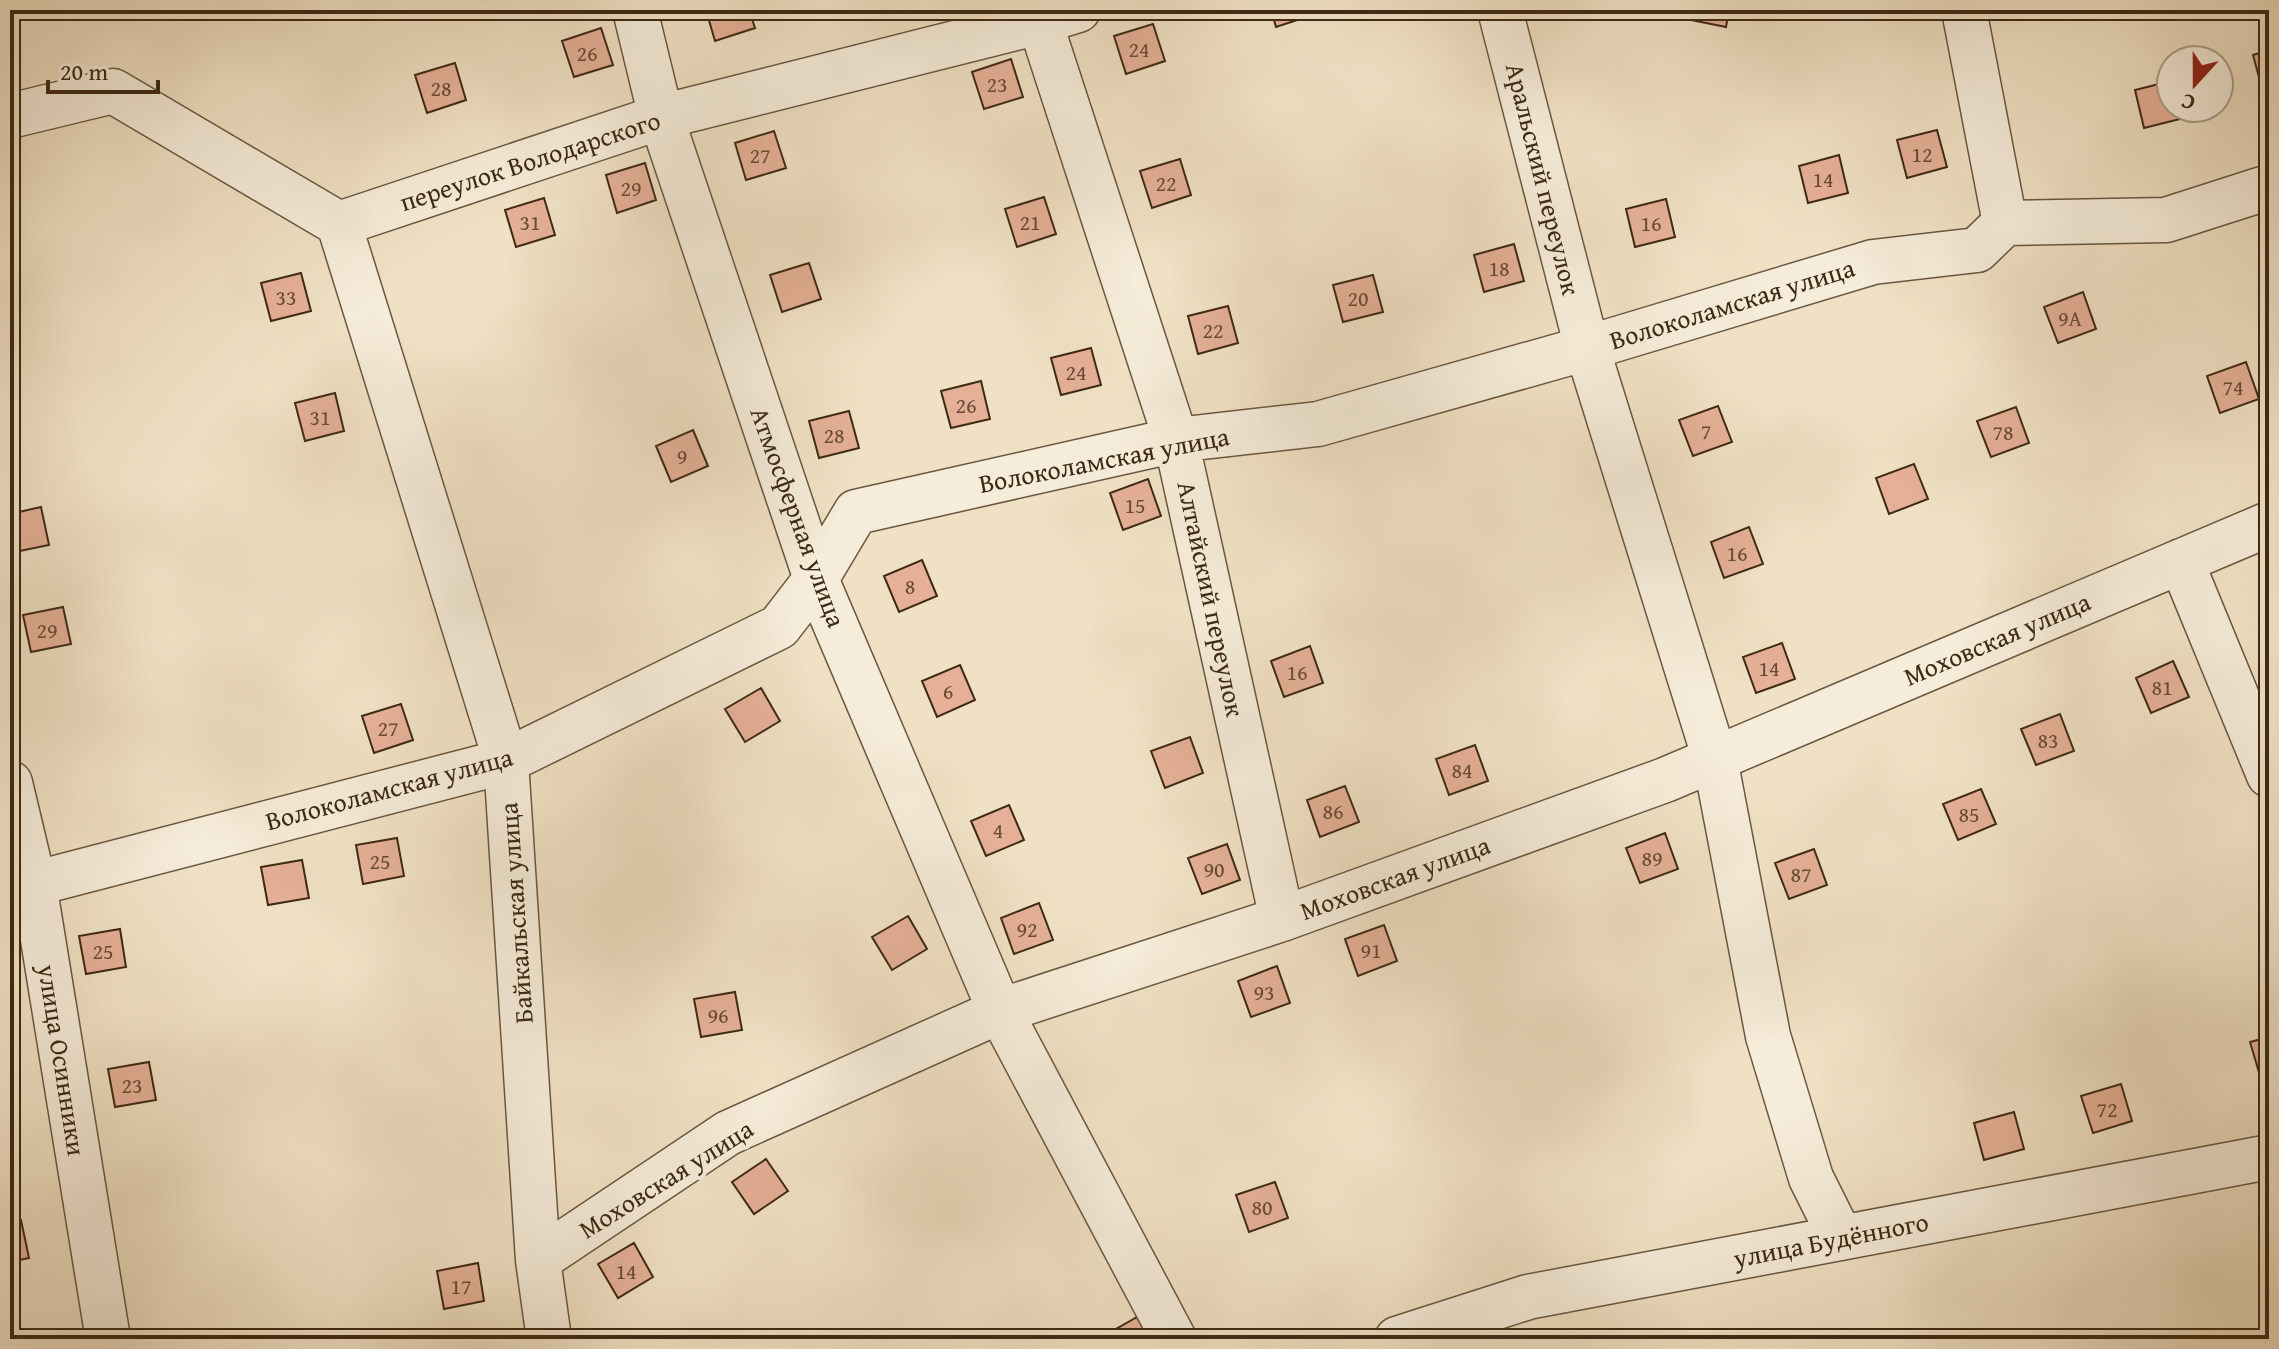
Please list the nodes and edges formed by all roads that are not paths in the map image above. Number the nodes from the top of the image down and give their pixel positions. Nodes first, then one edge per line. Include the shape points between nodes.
1 (635, 10) edge
2 (1500, 10) edge
3 (1964, 10) edge
4 (1051, 14) edge
5 (10, 116) edge
6 (661, 117) junction
7 (2269, 187) edge
8 (2005, 223) junction
9 (339, 224) junction
10 (1587, 348) junction
11 (1176, 440) junction
12 (2269, 524) edge
13 (2181, 561) junction
14 (816, 579) junction
15 (1715, 759) junction
16 (506, 761) junction
17 (2269, 775) edge
18 (10, 783) edge
19 (22, 887) edge
20 (1282, 919) junction
21 (1000, 1011) junction
22 (2269, 1157) edge
23 (1841, 1238) junction
24 (538, 1260) junction
25 (108, 1339) edge
26 (549, 1339) edge
27 (1174, 1339) edge
28 (1397, 1339) edge

1 - 6 street, Атмосферная улица
2 - 10 street, Аральский переулок
3 - 8 street
4 - 6 street, переулок Володарского
4 - 11 street, Алтайский переулок
5 - 9 street via 113,91
6 - 9 street, переулок Володарского
6 - 14 street, Атмосферная улица
7 - 8 street via 2166,220
8 - 10 street, Волоколамская улица via 1977,250 1873,262
9 - 16 street, Байкальская улица
10 - 11 street, Волоколамская улица via 1318,424
10 - 15 street, Аральский переулок
11 - 14 street, Волоколамская улица via 856,512
11 - 20 street, Алтайский переулок
12 - 13 street, Моховская улица
13 - 15 street, Моховская улица
13 - 17 street
14 - 16 street, Волоколамская улица via 779,627
14 - 21 street, Атмосферная улица
15 - 20 street, Моховская улица
15 - 23 street, Аральский переулок via 1768,1036 1811,1178
16 - 19 street, Волоколамская улица
16 - 24 street, Байкальская улица
18 - 19 street, улица Осинники
19 - 25 street, улица Осинники
20 - 21 street, Моховская улица
21 - 24 street, Моховская улица via 728,1133
21 - 27 street, Атмосферная улица
22 - 23 street, улица Будённого
23 - 28 street, улица Будённого via 1528,1297
24 - 26 street, Байкальская улица

